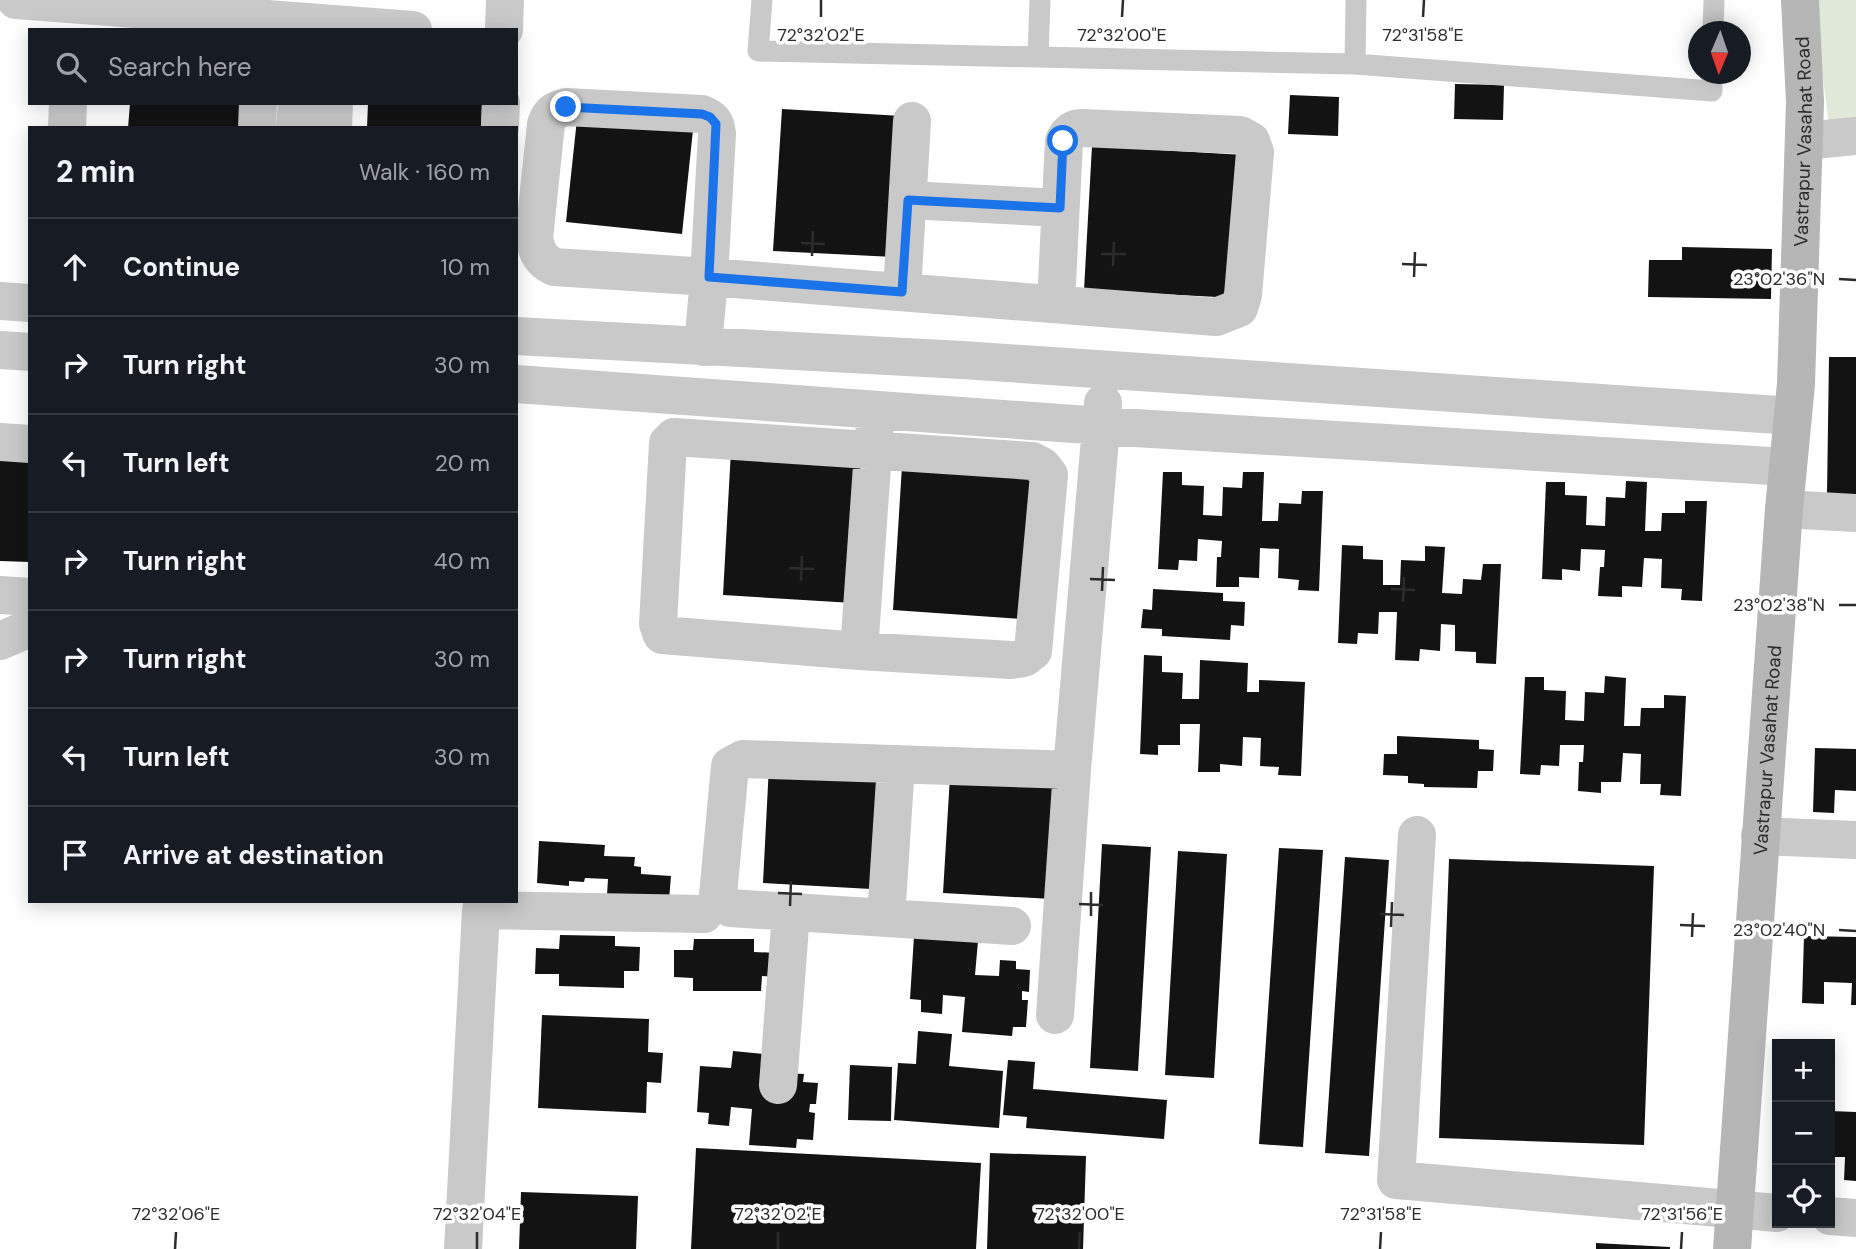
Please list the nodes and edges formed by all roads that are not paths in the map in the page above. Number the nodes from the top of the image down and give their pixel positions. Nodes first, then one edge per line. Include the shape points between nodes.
1 (16, 0) edge
2 (505, 0) edge
3 (762, 0) edge
4 (1040, 0) edge
5 (1356, 0) edge
6 (1714, 0) edge
7 (1800, 0) edge
8 (29, 1) edge
9 (128, 4) edge
10 (316, 21) edge
11 (1713, 21) edge
12 (32, 28) edge
13 (391, 28) edge
14 (504, 28) edge
15 (1038, 57) junction
16 (1355, 64) junction
17 (1712, 84) edge
18 (68, 105) edge
19 (258, 105) edge
20 (297, 105) edge
21 (334, 105) edge
22 (501, 105) edge
23 (912, 121) dead end
24 (67, 126) edge
25 (257, 126) edge
26 (295, 126) edge
27 (333, 126) edge
28 (500, 126) edge
29 (1856, 136) edge
30 (1804, 141) junction
31 (908, 200) junction
32 (1060, 208) junction
33 (709, 277) junction
34 (902, 292) junction
35 (0, 300) edge
36 (28, 303) edge
37 (1056, 304) junction
38 (518, 336) edge
39 (703, 347) junction
40 (0, 350) edge
41 (28, 352) edge
42 (1104, 371) junction
43 (518, 384) edge
44 (707, 397) junction
45 (876, 408) junction
46 (1793, 416) junction
47 (1102, 426) junction
48 (705, 439) junction
49 (0, 442) edge
50 (28, 444) edge
51 (873, 449) junction
52 (1788, 467) junction
53 (1784, 509) junction
54 (1856, 513) edge
55 (0, 595) edge
56 (28, 597) edge
57 (28, 629) edge
58 (0, 641) edge
59 (859, 651) junction
60 (897, 764) junction
61 (1072, 770) junction
62 (1417, 835) dead end
63 (1760, 836) junction
64 (1856, 840) edge
65 (791, 913) junction
66 (704, 914) dead end
67 (886, 918) junction
68 (1012, 926) dead end
69 (1055, 1014) dead end
70 (778, 1085) dead end
71 (1735, 1210) junction
72 (1772, 1213) edge
73 (1835, 1216) edge
74 (1856, 1218) edge
75 (463, 1249) edge
76 (1732, 1249) edge

1 - 8 street
2 - 14 street
3 - 15 lane via 758,51
4 - 15 lane
5 - 16 lane
6 - 11 lane
7 - 30 street, Vastrapur Vasahat Road
8 - 9 street
8 - 12 street
9 - 10 street
10 - 13 street
15 - 16 lane
16 - 17 lane via 1712,91
18 - 24 street
19 - 25 street
20 - 26 street
21 - 27 street
22 - 28 street
23 - 31 street
29 - 30 street
30 - 46 street, Vastrapur Vasahat Road
31 - 32 street
31 - 34 street
32 - 37 street
32 - 37 street via 1063,141 1075,128 1241,135 1251,141 1255,152 1239,308 1216,317
33 - 33 street via 554,267 544,262 534,238 549,115 566,107 710,117 717,134
33 - 34 street
33 - 39 street
34 - 37 street
35 - 36 street
38 - 39 street
39 - 42 street
40 - 41 street
42 - 46 street
42 - 47 street
43 - 44 street
44 - 45 street
44 - 48 street
45 - 47 street
45 - 51 street
46 - 52 street, Vastrapur Vasahat Road
47 - 52 street
47 - 61 street
48 - 51 street
48 - 59 street via 674,437 668,443 658,624 663,635
49 - 50 street
51 - 59 street
51 - 59 street via 1032,461 1049,475 1033,650 1024,658 1011,660
52 - 53 street, Vastrapur Vasahat Road
53 - 54 street
53 - 63 street, Vastrapur Vasahat Road
55 - 56 street
57 - 58 street
60 - 61 street
60 - 65 street via 743,759 730,766 720,901 730,908
60 - 67 street
61 - 69 street
62 - 71 street via 1396,1180
63 - 64 street
63 - 71 street, Vastrapur Vasahat Road
65 - 67 street
65 - 70 street
66 - 75 street via 481,910
67 - 68 street
71 - 72 street
71 - 76 street, Vastrapur Vasahat Road
73 - 74 street

